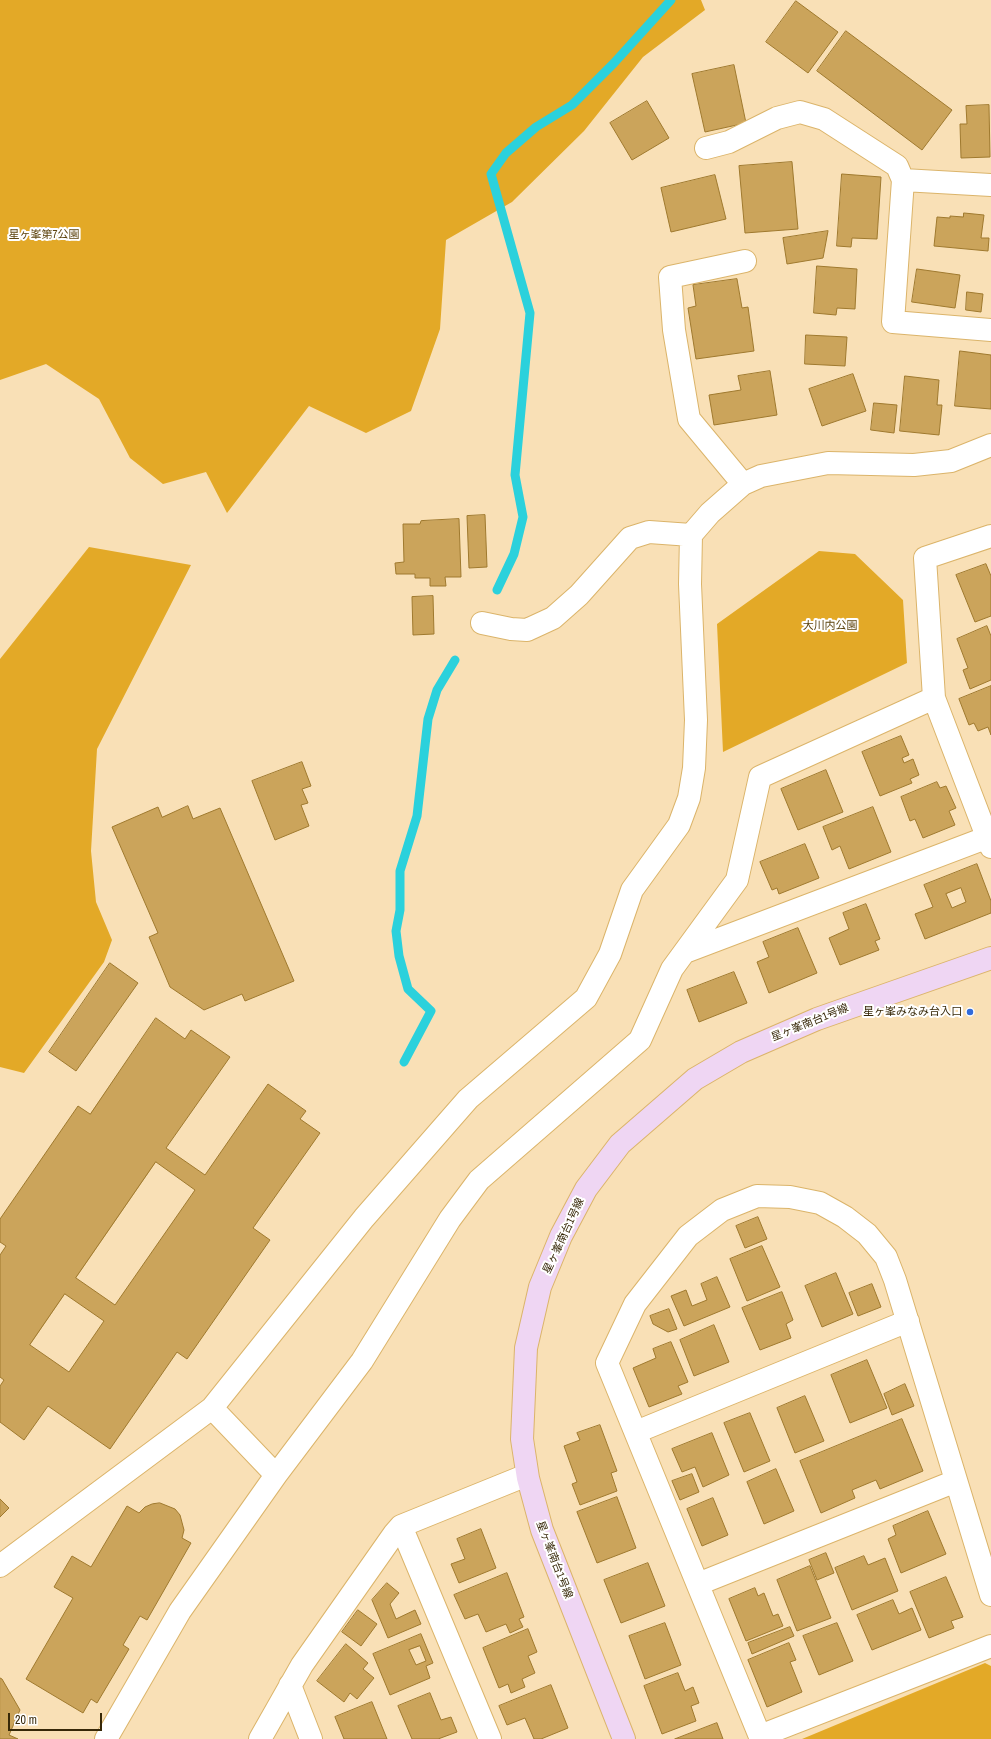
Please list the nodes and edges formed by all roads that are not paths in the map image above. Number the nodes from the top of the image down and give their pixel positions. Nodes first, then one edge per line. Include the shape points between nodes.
1 (706, 148) dead end
2 (904, 180) junction
3 (991, 185) edge
4 (745, 261) dead end
5 (991, 330) edge
6 (991, 444) edge
7 (743, 484) junction
8 (691, 535) junction
9 (991, 536) edge
10 (482, 623) dead end
11 (934, 698) junction
12 (990, 840) edge
13 (685, 952) junction
14 (991, 958) edge
15 (908, 1320) junction
16 (212, 1408) junction
17 (636, 1432) junction
18 (276, 1475) junction
19 (527, 1475) junction
20 (956, 1481) junction
21 (401, 1526) junction
22 (0, 1566) edge
23 (698, 1584) junction
24 (991, 1595) edge
25 (991, 1646) edge
26 (290, 1685) junction
27 (761, 1738) edge
28 (106, 1739) edge
29 (260, 1739) edge
30 (311, 1739) edge
31 (490, 1739) edge
32 (624, 1739) edge

1 - 2 street via 729,142 777,118 800,112 824,119 897,166
2 - 3 street
2 - 5 street via 893,322
4 - 7 street via 670,277 674,330 689,419
6 - 7 street via 951,461 914,465 828,463 761,476
7 - 8 street via 710,513
8 - 10 street via 649,532 630,538 579,595 553,618 527,630
8 - 16 street via 690,584 696,720 694,768 689,798 679,825 632,890 610,954 586,998 468,1099 364,1218
9 - 11 street via 925,558
11 - 12 street
11 - 13 street via 760,777 737,880
12 - 13 street
13 - 18 street via 672,969 640,1040 479,1180 450,1219 362,1362
14 - 19 street, 星ヶ峯南台1号線 via 818,1018 741,1052 695,1079 620,1144 586,1189 561,1236 540,1287 526,1348 522,1439
15 - 17 street
15 - 17 street via 886,1257 867,1234 845,1217 820,1203 790,1197 757,1196 722,1210 688,1236 643,1293 635,1304 607,1363
15 - 20 street
16 - 18 street
16 - 22 street
17 - 23 street
18 - 28 street via 180,1611
19 - 21 street
19 - 32 street, 星ヶ峯南台1号線 via 542,1530
20 - 23 street
20 - 24 street
21 - 26 street via 302,1664
21 - 31 street
23 - 27 street
25 - 27 street
26 - 29 street
26 - 30 street

